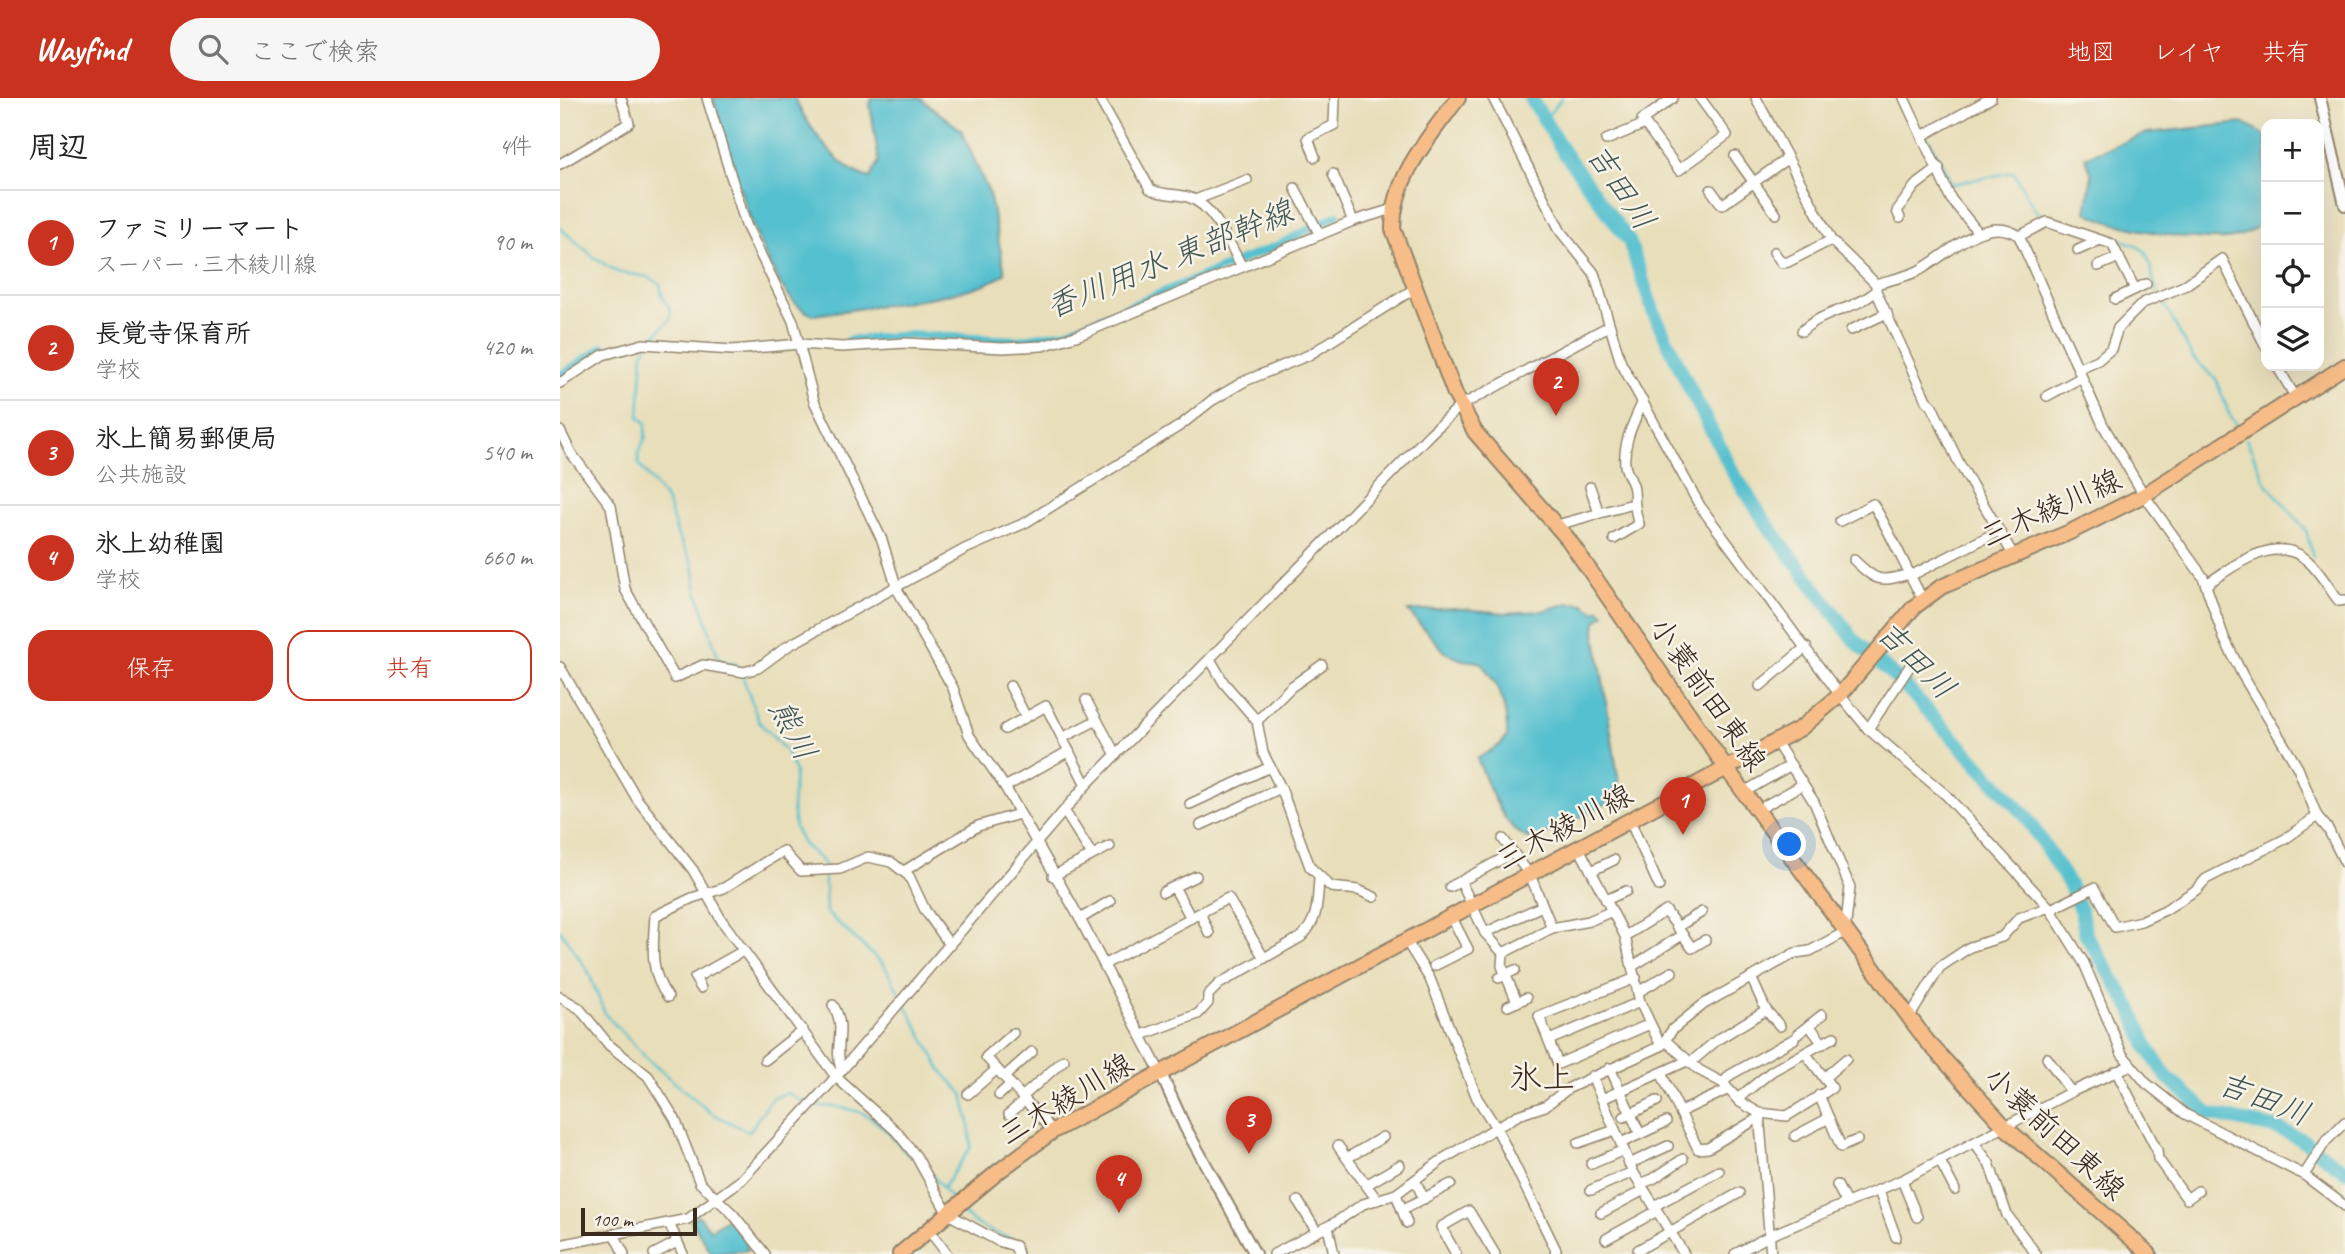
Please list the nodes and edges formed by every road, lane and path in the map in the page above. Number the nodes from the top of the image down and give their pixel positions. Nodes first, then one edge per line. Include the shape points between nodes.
1 (621, 98) edge
2 (707, 98) edge
3 (1099, 98) edge
4 (1335, 98) edge
5 (1458, 98) edge
6 (1493, 98) edge
7 (1672, 98) edge
8 (1715, 98) edge
9 (1756, 98) edge
10 (1904, 98) edge
11 (1991, 98) edge
12 (2320, 98) edge
13 (1703, 101) edge
14 (1645, 124) junction
15 (1922, 136) junction
16 (1606, 140) dead end
17 (1735, 156) dead end
18 (1315, 157) dead end
19 (1788, 158) junction
20 (560, 164) edge
21 (1939, 168) junction
22 (1333, 174) dead end
23 (1247, 180) dead end
24 (1755, 182) junction
25 (1295, 188) dead end
26 (1711, 190) dead end
27 (1195, 200) junction
28 (2345, 205) edge
29 (1393, 209) junction
30 (1776, 214) dead end
31 (1900, 218) dead end
32 (1353, 221) junction
33 (1317, 230) junction
34 (1978, 232) junction
35 (2019, 236) junction
36 (1831, 240) junction
37 (2100, 240) junction
38 (2078, 250) dead end
39 (1774, 252) dead end
40 (2119, 257) junction
41 (1240, 263) junction
42 (2098, 266) dead end
43 (2146, 284) dead end
44 (1876, 287) junction
45 (1415, 289) junction
46 (2135, 289) junction
47 (2115, 299) dead end
48 (1886, 313) junction
49 (1609, 326) junction
50 (1851, 330) dead end
51 (1801, 331) dead end
52 (2261, 337) edge
53 (800, 344) junction
54 (2345, 366) edge
55 (2280, 371) edge
56 (2081, 373) junction
57 (560, 383) edge
58 (2047, 396) dead end
59 (2296, 398) junction
60 (1643, 401) junction
61 (1460, 406) junction
62 (560, 431) edge
63 (1590, 487) dead end
64 (2144, 495) junction
65 (1633, 504) junction
66 (1599, 513) junction
67 (1840, 521) dead end
68 (1557, 525) junction
69 (1999, 531) junction
70 (1614, 539) dead end
71 (2014, 556) junction
72 (1854, 560) dead end
73 (1910, 575) junction
74 (2207, 584) junction
75 (897, 589) junction
76 (1923, 600) junction
77 (2345, 600) edge
78 (1806, 647) junction
79 (1210, 659) junction
80 (1322, 666) dead end
81 (560, 667) edge
82 (1908, 669) dead end
83 (1010, 686) dead end
84 (1760, 686) dead end
85 (1840, 695) junction
86 (1086, 700) dead end
87 (1026, 717) junction
88 (1097, 720) junction
89 (1257, 721) junction
90 (1004, 729) dead end
91 (1868, 729) junction
92 (1062, 738) junction
93 (1776, 742) junction
94 (1069, 751) junction
95 (1116, 755) junction
96 (1791, 765) junction
97 (1270, 767) junction
98 (1727, 769) junction
99 (1086, 785) junction
100 (1802, 785) junction
101 (1005, 787) junction
102 (1281, 788) junction
103 (1744, 792) junction
104 (1190, 804) dead end
105 (1757, 810) junction
106 (1065, 812) junction
107 (1019, 814) junction
108 (2317, 816) junction
109 (1630, 821) junction
110 (1201, 825) dead end
111 (1503, 839) dead end
112 (1037, 846) junction
113 (1110, 846) dead end
114 (1579, 848) junction
115 (1513, 853) junction
116 (1092, 855) junction
117 (1614, 860) dead end
118 (2345, 863) edge
119 (1591, 870) junction
120 (904, 871) junction
121 (1530, 875) junction
122 (1054, 876) junction
123 (1196, 876) dead end
124 (1319, 879) junction
125 (1461, 882) junction
126 (1659, 886) dead end
127 (1174, 887) junction
128 (1450, 887) dead end
129 (1626, 891) dead end
130 (1163, 892) dead end
131 (706, 893) junction
132 (1374, 897) dead end
133 (1606, 900) junction
134 (1110, 901) dead end
135 (1542, 906) junction
136 (1471, 907) junction
137 (2050, 908) junction
138 (1612, 911) junction
139 (1702, 912) dead end
140 (1195, 916) junction
141 (1452, 918) junction
142 (1080, 919) junction
143 (1552, 928) junction
144 (1680, 931) junction
145 (1845, 932) junction
146 (1209, 933) dead end
147 (1485, 933) junction
148 (1625, 936) junction
149 (1705, 940) dead end
150 (1407, 942) junction
151 (950, 945) junction
152 (743, 951) junction
153 (1503, 953) junction
154 (1264, 958) junction
155 (1105, 964) junction
156 (1434, 966) dead end
157 (1633, 966) junction
158 (1672, 972) dead end
159 (1751, 977) junction
160 (1636, 978) junction
161 (701, 988) dead end
162 (560, 997) edge
163 (668, 997) dead end
164 (1639, 997) junction
165 (1517, 1002) dead end
166 (833, 1005) dead end
167 (1766, 1010) junction
168 (1822, 1015) dead end
169 (1909, 1018) junction
170 (1650, 1024) junction
171 (1809, 1025) junction
172 (1780, 1026) dead end
173 (803, 1030) junction
174 (1013, 1033) dead end
175 (1142, 1035) junction
176 (1834, 1037) dead end
177 (1549, 1040) junction
178 (1664, 1044) junction
179 (1823, 1044) junction
180 (1032, 1052) dead end
181 (1806, 1054) junction
182 (2047, 1058) dead end
183 (1846, 1059) dead end
184 (765, 1060) dead end
185 (1064, 1060) dead end
186 (1689, 1063) junction
187 (2130, 1066) junction
188 (1611, 1068) junction
189 (997, 1069) junction
190 (2116, 1071) junction
191 (839, 1073) junction
192 (1161, 1074) junction
193 (1662, 1075) junction
194 (1592, 1076) junction
195 (1824, 1078) junction
196 (1008, 1080) junction
197 (1725, 1087) junction
198 (1619, 1090) junction
199 (2071, 1092) junction
200 (968, 1094) dead end
201 (999, 1095) dead end
202 (1819, 1095) junction
203 (1024, 1098) junction
204 (1602, 1098) junction
205 (1737, 1099) junction
206 (1657, 1101) dead end
207 (1680, 1112) junction
208 (1009, 1114) dead end
209 (1760, 1115) junction
210 (1627, 1116) junction
211 (1829, 1118) junction
212 (1666, 1122) dead end
213 (2345, 1122) edge
214 (2006, 1128) junction
215 (1497, 1129) junction
216 (1615, 1130) junction
217 (1053, 1131) junction
218 (1640, 1134) junction
219 (1795, 1136) dead end
220 (1383, 1137) dead end
221 (1857, 1140) dead end
222 (1578, 1143) dead end
223 (1975, 1144) junction
224 (1338, 1146) dead end
225 (1668, 1146) dead end
226 (1622, 1147) junction
227 (1347, 1158) junction
228 (1683, 1159) dead end
229 (1940, 1161) junction
230 (1591, 1164) dead end
231 (1400, 1165) dead end
232 (1631, 1168) junction
233 (1719, 1171) dead end
234 (2307, 1172) junction
235 (1415, 1180) junction
236 (1902, 1181) junction
237 (1451, 1184) dead end
238 (1366, 1185) junction
239 (1837, 1185) dead end
240 (1642, 1187) junction
241 (1591, 1190) dead end
242 (1955, 1190) dead end
243 (1880, 1191) junction
244 (2198, 1191) dead end
245 (1739, 1193) dead end
246 (1396, 1194) junction
247 (716, 1198) junction
248 (1424, 1199) junction
249 (1377, 1200) junction
250 (1298, 1201) dead end
251 (1847, 1204) junction
252 (2345, 1206) edge
253 (954, 1209) junction
254 (1656, 1209) junction
255 (1402, 1210) junction
256 (1601, 1213) dead end
257 (1917, 1217) dead end
258 (669, 1223) junction
259 (1407, 1223) dead end
260 (1328, 1227) junction
261 (929, 1230) junction
262 (1672, 1231) junction
263 (1317, 1232) junction
264 (614, 1234) junction
265 (1771, 1235) junction
266 (1896, 1237) dead end
267 (1606, 1239) dead end
268 (677, 1242) junction
269 (560, 1245) edge
270 (1638, 1250) dead end
271 (762, 1253) edge
272 (624, 1254) edge
273 (654, 1254) edge
274 (683, 1254) edge
275 (900, 1254) edge
276 (947, 1254) edge
277 (1018, 1254) edge
278 (1255, 1254) edge
279 (1274, 1254) edge
280 (1334, 1254) edge
281 (1456, 1254) edge
282 (1495, 1254) edge
283 (1555, 1254) edge
284 (1685, 1254) edge
285 (1735, 1254) edge
286 (1771, 1254) edge
287 (2036, 1254) edge
288 (2149, 1254) edge

1 - 20 street via 629,123
2 - 53 street via 746,225 786,301
3 - 27 street via 1150,189
4 - 18 street via 1334,125 1308,138
5 - 29 main road, 小蓑前田東線 via 1406,170
6 - 49 street via 1561,232 1594,273
7 - 14 street via 1642,120
8 - 13 street
9 - 19 street
10 - 15 street
11 - 15 street
12 - 28 street
13 - 14 street via 1727,135 1679,170
14 - 16 street
15 - 21 street
17 - 24 street
19 - 24 street
19 - 36 street
21 - 31 street via 1915,186 1897,211
21 - 34 street via 1956,208
22 - 32 street
23 - 27 street
24 - 26 street via 1722,205
24 - 30 street
25 - 33 street
27 - 41 street via 1206,209
29 - 32 street
29 - 45 main road, 小蓑前田東線 via 1393,229
32 - 33 street
33 - 41 street
34 - 35 street via 2004,229
34 - 44 street via 1917,271
35 - 37 street via 2048,222
35 - 56 street
36 - 39 street via 1788,262 1782,263
36 - 44 street
37 - 38 street
37 - 40 street via 2112,244
40 - 42 street
40 - 46 street
41 - 53 street via 1079,335 1042,345
43 - 46 street
44 - 48 street
44 - 51 street via 1863,301
45 - 61 main road, 小蓑前田東線
45 - 75 street via 1309,355 1245,381 1211,401 1181,425 1025,523 965,549
46 - 47 street
48 - 50 street
48 - 69 street via 1926,400
49 - 60 street via 1621,363
49 - 61 street
52 - 56 street via 2222,260 2184,286 2143,303 2118,328 2111,349
53 - 57 street via 732,350 625,346
53 - 75 street via 814,401 882,540
54 - 59 main road, 三木綾川線
55 - 59 street
56 - 58 street
56 - 64 street via 2103,425
59 - 64 main road, 三木綾川線
60 - 65 street via 1629,430 1626,450
60 - 78 street via 1700,506
61 - 68 main road, 小蓑前田東線 via 1491,452
61 - 79 street
62 - 75 street via 611,506 625,589 675,678 702,665 740,671 758,668 788,646
63 - 66 street
64 - 71 main road, 三木綾川線
64 - 74 street
65 - 66 street
65 - 70 street via 1639,523
66 - 68 street
67 - 73 street via 1873,504 1898,544
68 - 98 main road, 小蓑前田東線
69 - 71 street
69 - 73 street
71 - 76 main road, 三木綾川線 via 1955,580
72 - 73 street via 1877,580
73 - 76 street
74 - 77 street via 2256,553 2291,551 2308,561 2339,601
74 - 108 street via 2224,638 2298,768
75 - 101 street via 953,688 969,735
76 - 85 main road, 三木綾川線
78 - 84 street
78 - 85 street
79 - 89 street
79 - 95 street
80 - 89 street via 1291,687
81 - 131 street via 637,799
82 - 91 street
83 - 87 street
85 - 91 street
85 - 93 main road, 三木綾川線
86 - 88 street
87 - 90 street
87 - 92 street via 1046,706
88 - 92 street
88 - 95 street
89 - 97 street
91 - 137 street via 1946,795
92 - 94 street
93 - 96 street
93 - 98 main road, 三木綾川線
94 - 99 street
94 - 101 street
95 - 99 street
96 - 100 street
96 - 103 street
97 - 102 street
97 - 104 street
98 - 103 main road, 小蓑前田東線
98 - 109 main road, 三木綾川線
99 - 106 street
100 - 105 street
100 - 145 street via 1850,887
101 - 107 street
102 - 110 street
102 - 124 street via 1310,867
103 - 105 main road, 小蓑前田東線
105 - 145 main road, 小蓑前田東線
106 - 112 street
106 - 116 street
107 - 112 street
107 - 120 street via 978,826
108 - 118 street
108 - 137 street via 2285,839 2206,879 2165,909 2126,926 2115,927 2094,888
109 - 114 main road, 三木綾川線
109 - 126 street
111 - 115 street
112 - 122 street
112 - 151 street
113 - 116 street
114 - 119 street
114 - 121 main road, 三木綾川線
115 - 121 street
115 - 125 street
116 - 122 street
117 - 119 street
119 - 133 street
120 - 131 street via 891,862 868,857 840,869 798,870 783,851 724,888
120 - 151 street
121 - 135 street
121 - 136 main road, 三木綾川線
122 - 142 street
123 - 127 street
124 - 132 street via 1331,887
124 - 154 street via 1312,927
125 - 128 street
125 - 136 street
127 - 130 street
127 - 140 street
129 - 133 street
131 - 152 street
131 - 163 street via 655,916 653,970
133 - 138 street
134 - 142 street
135 - 143 street
135 - 147 street
136 - 141 main road, 三木綾川線
136 - 147 street
137 - 169 street via 2019,918 2002,936 1970,947 1940,967
137 - 187 street via 2084,963 2109,1028
138 - 143 street
138 - 148 street
139 - 144 street
140 - 146 street
140 - 154 street via 1228,898
140 - 155 street
141 - 150 main road, 三木綾川線
141 - 156 street via 1468,948
142 - 155 street
143 - 153 street
144 - 148 street via 1666,911
144 - 149 street via 1692,948
144 - 157 street
145 - 159 street
145 - 169 main road, 小蓑前田東線
147 - 153 street
148 - 157 street
150 - 192 main road, 三木綾川線
150 - 215 street via 1430,979 1469,1080
151 - 191 street
152 - 161 street via 695,978
152 - 173 street
153 - 165 street
154 - 175 street via 1219,985 1198,1014
155 - 175 street
157 - 160 street
158 - 164 street
159 - 167 street
159 - 178 street via 1704,1004 1673,1029
160 - 164 street
160 - 177 street via 1539,1016
162 - 247 street via 589,1016 609,1045 660,1091 700,1183
164 - 170 street
164 - 177 street
166 - 191 street via 842,1026
167 - 172 street
167 - 186 street
168 - 171 street
169 - 214 main road, 小蓑前田東線
170 - 177 street via 1558,1064
170 - 178 street
171 - 179 street
171 - 197 street via 1730,1075
173 - 184 street
173 - 191 street
174 - 189 street via 986,1057
175 - 192 street
176 - 179 street
178 - 186 street
178 - 188 street
179 - 181 street
180 - 196 street
181 - 195 street
181 - 205 street via 1772,1071
182 - 199 street
183 - 195 street
185 - 203 street
186 - 193 street
186 - 197 street
187 - 190 street
187 - 234 street via 2185,1114
188 - 194 street
188 - 198 street
189 - 196 street
189 - 200 street
190 - 199 street
190 - 244 street via 2169,1178 2187,1199
191 - 247 street via 760,1162
191 - 253 street via 896,1131
192 - 217 main road, 三木綾川線
192 - 278 street
193 - 198 street
193 - 207 street
194 - 204 street
194 - 215 street
195 - 202 street via 1832,1088
196 - 201 street
196 - 203 street
197 - 205 street
197 - 207 street
198 - 204 street
198 - 210 street
199 - 214 street
202 - 209 street via 1787,1116
202 - 211 street
203 - 208 street
203 - 217 street
204 - 216 street
205 - 209 street
206 - 210 street
207 - 209 street via 1694,1144 1702,1151
209 - 265 street
210 - 218 street
211 - 219 street
211 - 221 street via 1841,1147
212 - 218 street
213 - 234 street via 2326,1141
214 - 223 street
214 - 288 main road, 小蓑前田東線
215 - 235 street
215 - 283 street
216 - 222 street
216 - 226 street
217 - 253 main road, 三木綾川線
218 - 226 street
220 - 227 street
223 - 229 street
223 - 287 street via 1989,1163 2007,1215
224 - 227 street
225 - 232 street
226 - 230 street
226 - 232 street
227 - 238 street
228 - 240 street
229 - 236 street
229 - 242 street
231 - 238 street
232 - 240 street
232 - 241 street
233 - 254 street
234 - 252 street
235 - 246 street
235 - 248 street
236 - 243 street
236 - 257 street
237 - 248 street
238 - 249 street
239 - 251 street
240 - 254 street
240 - 256 street
243 - 251 street
243 - 266 street
245 - 262 street
246 - 249 street
246 - 255 street
247 - 258 street via 688,1219
247 - 271 street
248 - 255 street
249 - 260 street
250 - 263 street
251 - 265 street
253 - 261 main road, 三木綾川線
253 - 277 street via 998,1241 1015,1246
254 - 262 street
254 - 267 street
255 - 259 street
258 - 264 street
258 - 268 street
260 - 263 street
260 - 280 street
261 - 275 main road, 三木綾川線
261 - 276 street
262 - 270 street
262 - 284 street
263 - 279 street
264 - 269 street
264 - 272 street
265 - 285 street
265 - 286 street
268 - 273 street
268 - 274 street
281 - 282 street via 1441,1227 1469,1211

